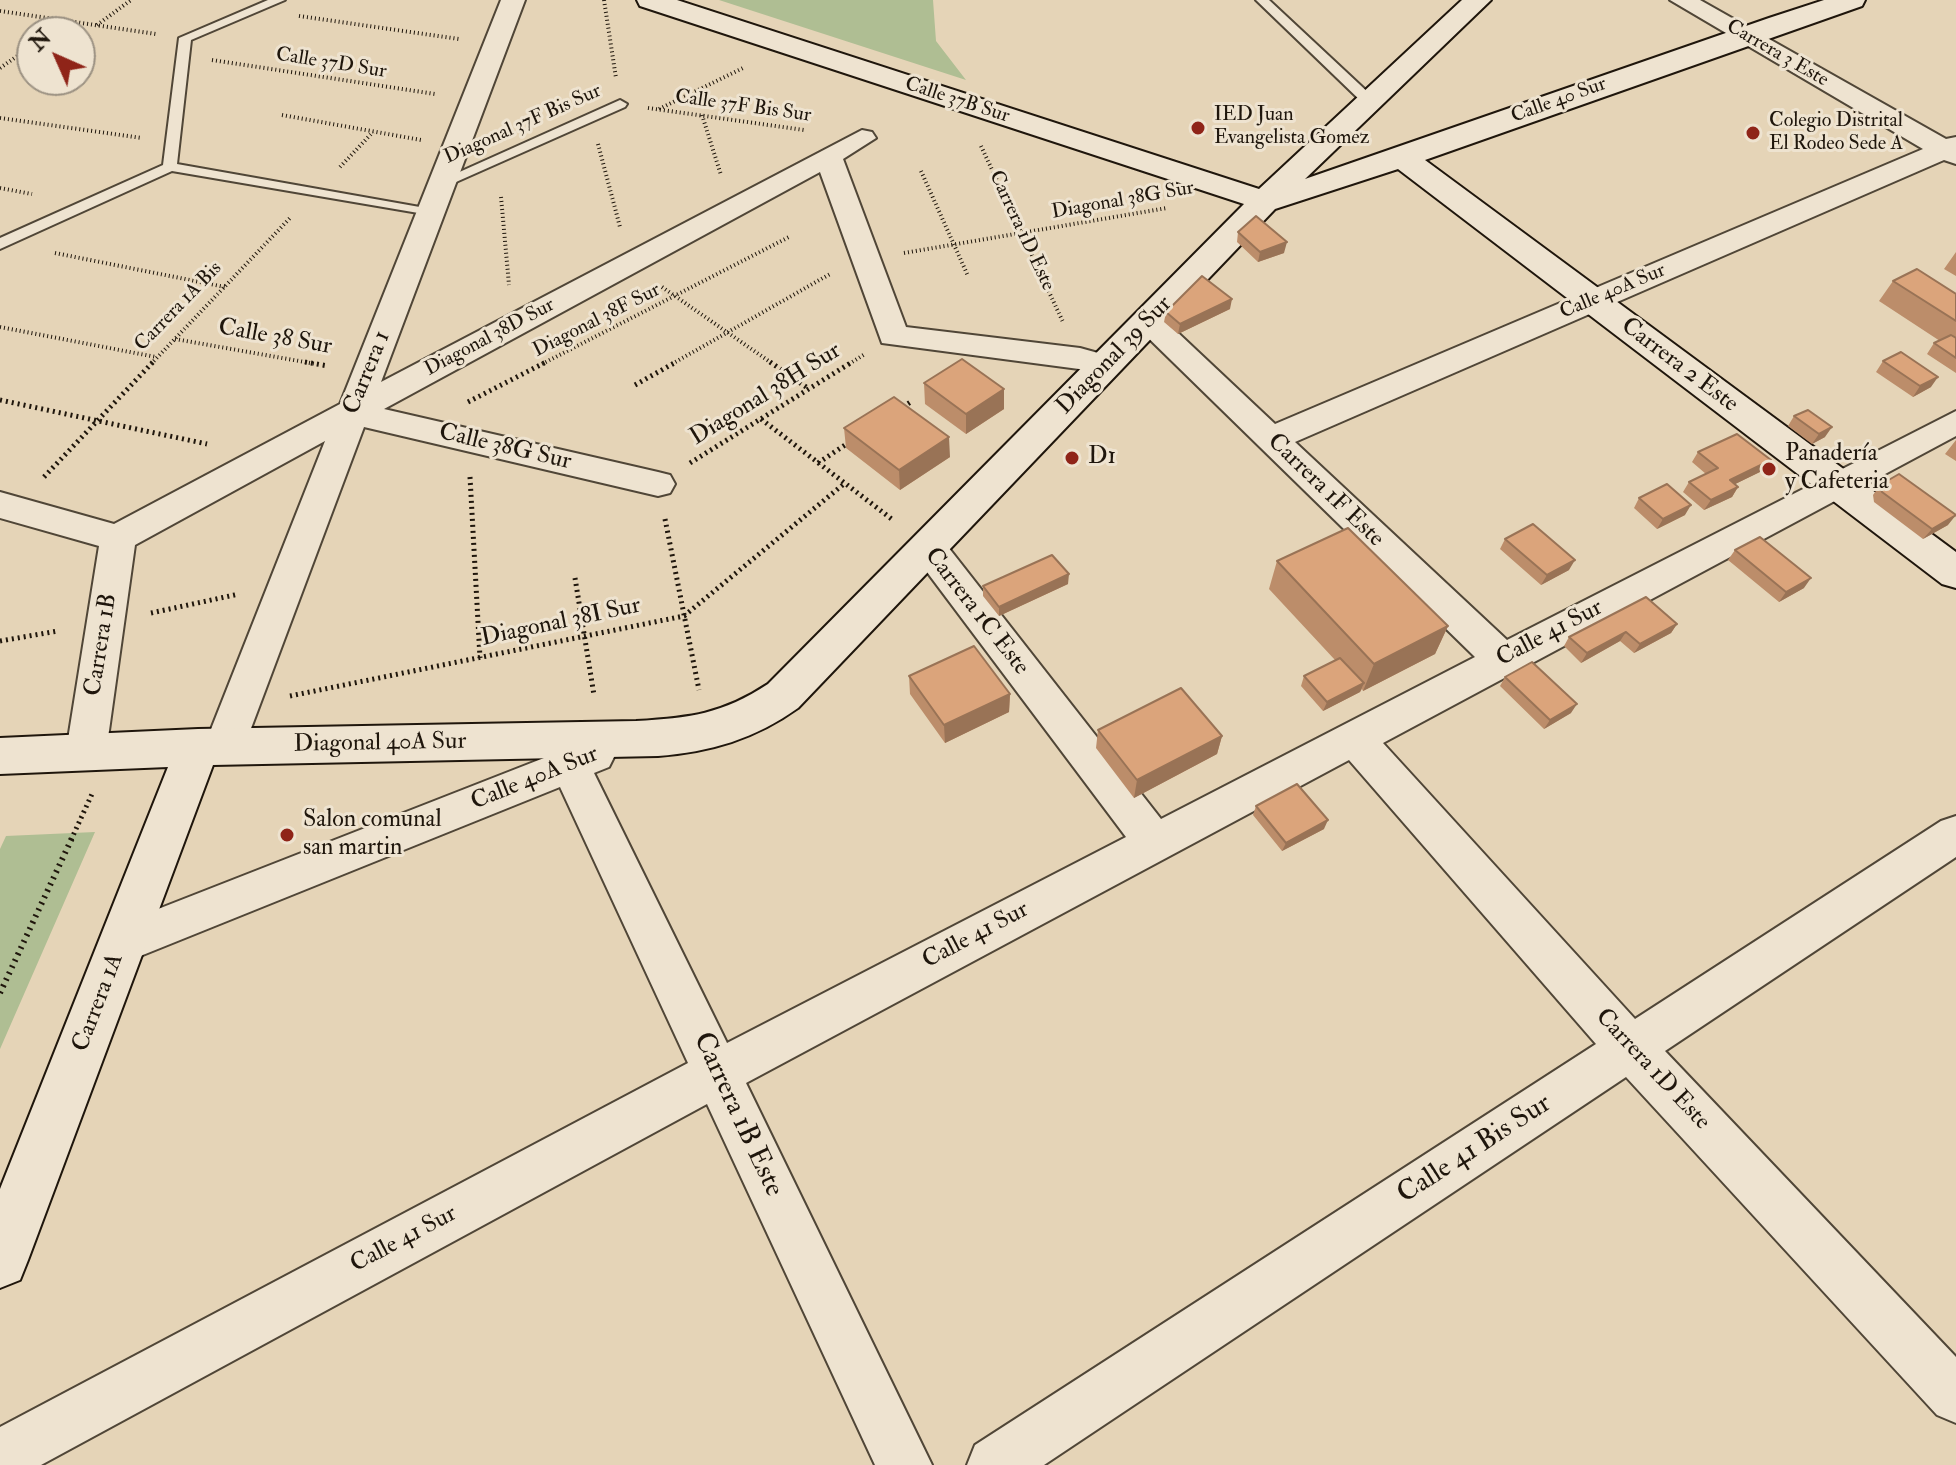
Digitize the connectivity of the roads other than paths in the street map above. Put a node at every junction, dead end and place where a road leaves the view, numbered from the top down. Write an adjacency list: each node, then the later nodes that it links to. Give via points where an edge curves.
1 (279, 0): 15 (lane, via 185,38)
2 (513, 0): 16 (street, Carrera 1)
3 (650, 0): 17 (street, Calle 37B Sur)
4 (1262, 0): 9 (lane)
5 (1478, 0): 9 (street, Diagonal 39 Sur)
6 (1682, 0): 8 (street, Carrera 3 Este)
7 (1852, 0): 8 (street, Calle 40 Sur)
8 (1741, 34): 12 (street, Carrera 3 Este); 14 (street, Calle 40 Sur)
9 (1368, 100): 17 (street, Diagonal 39 Sur)
10 (620, 104): 16 (lane, Diagonal 37F Bis Sur)
11 (862, 138): 13 (street, Diagonal 38D Sur)
12 (1952, 150): 20 (street, Calle 40A Sur)
13 (828, 156): 22 (street, via 893,336); 23 (street, Diagonal 38D Sur)
14 (1403, 158): 17 (street, Calle 40 Sur); 20 (street, Carrera 2 Este)
15 (170, 167): 18 (lane); 19 (lane)
16 (442, 183): 18 (street, Carrera 1)
17 (1265, 201): 21 (street, Diagonal 39 Sur)
18 (431, 213): 23 (street, Carrera 1)
19 (2, 243)
20 (1592, 300): 25 (street, Calle 40A Sur); 26 (street, Carrera 2 Este)
21 (1148, 322): 22 (street, Diagonal 39 Sur); 25 (street, Carrera 1F Este)
22 (1093, 362): 30 (street, Diagonal 39 Sur)
23 (351, 413): 27 (street, Calle 38G Sur); 29 (street, Diagonal 38D Sur); 35 (street, Carrera 1, via 240,706)
24 (1956, 422): 26 (street, Calle 41 Sur)
25 (1271, 439): 32 (street, Carrera 1F Este)
26 (1836, 483): 31 (street, Carrera 2 Este); 32 (street, Calle 41 Sur)
27 (658, 484)
28 (7, 507): 29 (street)
29 (118, 538): 38 (street, Carrera 1B)
30 (928, 547): 33 (street, Diagonal 39 Sur, via 783,696); 40 (street, Carrera 1C Este)
31 (1956, 573)
32 (1502, 659): 34 (street, Calle 41 Sur)
33 (756, 716): 36 (street, Diagonal 40A Sur, via 708,735)
34 (1353, 737): 40 (street, Calle 41 Sur); 42 (street, Carrera 1D Este)
35 (211, 747): 36 (street, Diagonal 40A Sur); 38 (street, Diagonal 40A Sur); 41 (street, Carrera 1A)
36 (602, 748): 41 (street, Calle 40A Sur); 43 (street, Carrera 1B Este)
37 (0, 756): 38 (street, Diagonal 40A Sur)
38 (90, 771)
39 (1956, 834): 42 (street, Calle 41 Bis Sur)
40 (1154, 842): 43 (street, Calle 41 Sur)
41 (123, 943): 44 (street, Carrera 1A)
42 (1630, 1048): 45 (street, Carrera 1D Este); 48 (street, Calle 41 Bis Sur)
43 (717, 1073): 46 (street, Calle 41 Sur); 47 (street, Carrera 1B Este)
44 (0, 1260)
45 (1956, 1396)
46 (0, 1457)
47 (904, 1465)
48 (995, 1465)

